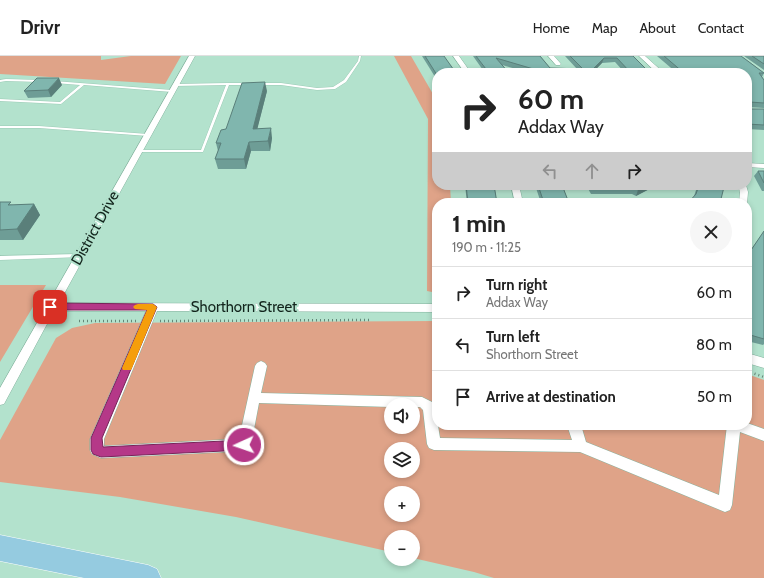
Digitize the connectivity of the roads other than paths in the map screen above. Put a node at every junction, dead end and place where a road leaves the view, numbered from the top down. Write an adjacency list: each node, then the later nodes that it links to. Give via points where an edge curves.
1 (192, 56): 14 (street, District Drive)
2 (360, 56): 13 (lane, via 345,81 334,88)
3 (456, 56): 7 (street)
4 (551, 56): 6 (street)
5 (642, 56): 8 (street)
6 (558, 64)
7 (464, 68)
8 (655, 68)
9 (0, 81): 10 (lane)
10 (83, 84): 14 (lane); 15 (lane, via 61,103)
11 (228, 84): 12 (lane); 14 (lane); 18 (lane, via 202,151)
12 (251, 84)
13 (259, 84)
14 (174, 88): 17 (street, District Drive)
15 (0, 100)
16 (0, 127): 17 (lane, via 39,127)
17 (148, 135): 18 (street, District Drive)
18 (139, 151): 21 (street, District Drive)
19 (752, 165): 20 (street)
20 (764, 166)
21 (79, 256): 22 (lane); 23 (street, District Drive)
22 (0, 258)
23 (50, 307): 24 (street, Shorthorn Street); 30 (street, District Drive)
24 (153, 307): 25 (street, Shorthorn Street); 29 (street, via 97,438 97,450 101,452 244,445)
25 (432, 308)
26 (752, 359): 27 (street)
27 (764, 363)
28 (261, 366): 29 (street)
29 (254, 398): 31 (street, via 422,402 429,407)
30 (0, 400)
31 (432, 429)
32 (432, 430): 37 (street, via 434,444)
33 (575, 430): 37 (street)
34 (734, 430): 37 (street, via 725,505)
35 (750, 430): 36 (street)
36 (764, 435)
37 (580, 446)
38 (0, 548): 39 (main road)
39 (148, 578)

